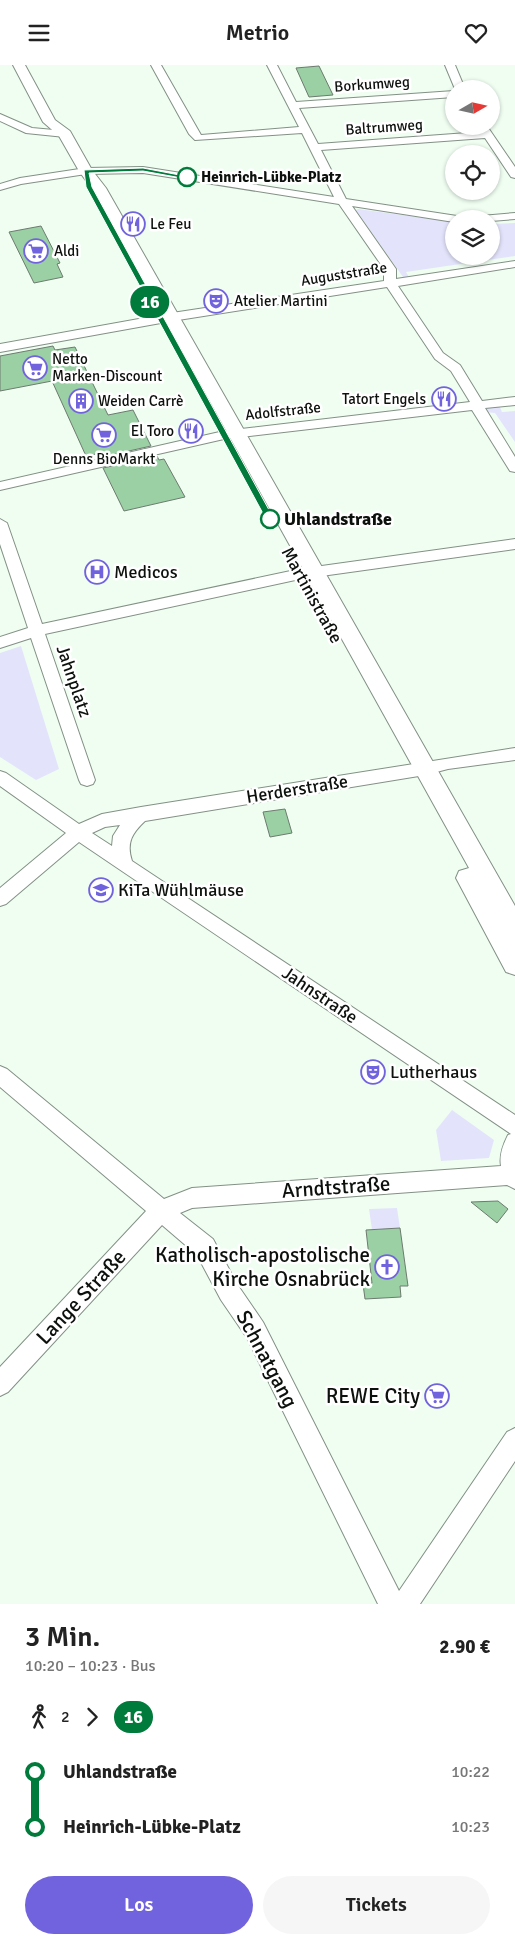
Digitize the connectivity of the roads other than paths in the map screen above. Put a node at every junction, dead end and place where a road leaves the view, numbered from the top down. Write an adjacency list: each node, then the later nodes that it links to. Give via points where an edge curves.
1 (20, 65): 13 (main road, via 50,122)
2 (33, 65): 8 (main road)
3 (156, 65): 12 (street, via 199,138)
4 (272, 65): 9 (street)
5 (450, 65): 6 (street)
6 (456, 80)
7 (445, 95): 9 (street, Borkumweg)
8 (55, 103)
9 (293, 105): 12 (street)
10 (0, 117): 13 (street, via 30,131)
11 (63, 117): 13 (main road, via 68,128)
12 (306, 130): 15 (street)
13 (65, 134): 19 (main road, Martinistraße)
14 (445, 135): 15 (street, Baltrumweg)
15 (314, 147): 22 (street)
16 (513, 149): 17 (street)
17 (500, 150)
18 (500, 153): 20 (street)
19 (86, 171): 21 (street); 22 (street, via 156,171); 28 (main road, Martinistraße, via 89,187)
20 (515, 175)
21 (0, 187)
22 (344, 203): 24 (street); 27 (street, via 390,269)
23 (515, 216): 25 (street)
24 (445, 217)
25 (500, 217)
26 (515, 264): 27 (street, Auguststraße)
27 (390, 283): 28 (street, Auguststraße); 31 (street, via 439,356 456,368)
28 (166, 318): 29 (street, Auguststraße); 32 (main road, Martinistraße)
29 (0, 348)
30 (515, 401): 31 (street, Adolfstraße)
31 (478, 406): 32 (street, Adolfstraße); 33 (street)
32 (230, 434): 34 (street, Adolfstraße); 37 (main road, Martinistraße)
33 (515, 468)
34 (0, 487)
35 (0, 523): 38 (street)
36 (515, 544): 37 (street)
37 (308, 572): 38 (street); 41 (main road, Martinistraße)
38 (35, 631): 39 (street, Jahnplatz); 43 (street, Jahnplatz)
39 (0, 643)
40 (515, 754): 41 (street, Herderstraße)
41 (417, 770): 44 (street, Herderstraße); 48 (main road, Martinistraße); 49 (main road, Martinistraße)
42 (0, 777): 45 (street, Jahnstraße)
43 (87, 780)
44 (141, 814): 45 (street, Herderstraße, via 102,821); 46 (street, via 126,828 120,841)
45 (80, 831): 46 (street, Jahnstraße); 47 (street, Herderstraße)
46 (125, 865): 51 (street, Jahnstraße)
47 (0, 899)
48 (515, 929)
49 (515, 965)
50 (0, 1075): 54 (street, Schnatgang)
51 (515, 1126)
52 (515, 1141): 53 (street, via 510,1159)
53 (514, 1177): 54 (street, Arndtstraße, via 192,1198)
54 (161, 1210): 55 (street, Lange Straße); 57 (street, Schnatgang, via 205,1247 229,1292 255,1330)
55 (0, 1384)
56 (515, 1441): 58 (street)
57 (392, 1604)
58 (405, 1604)

